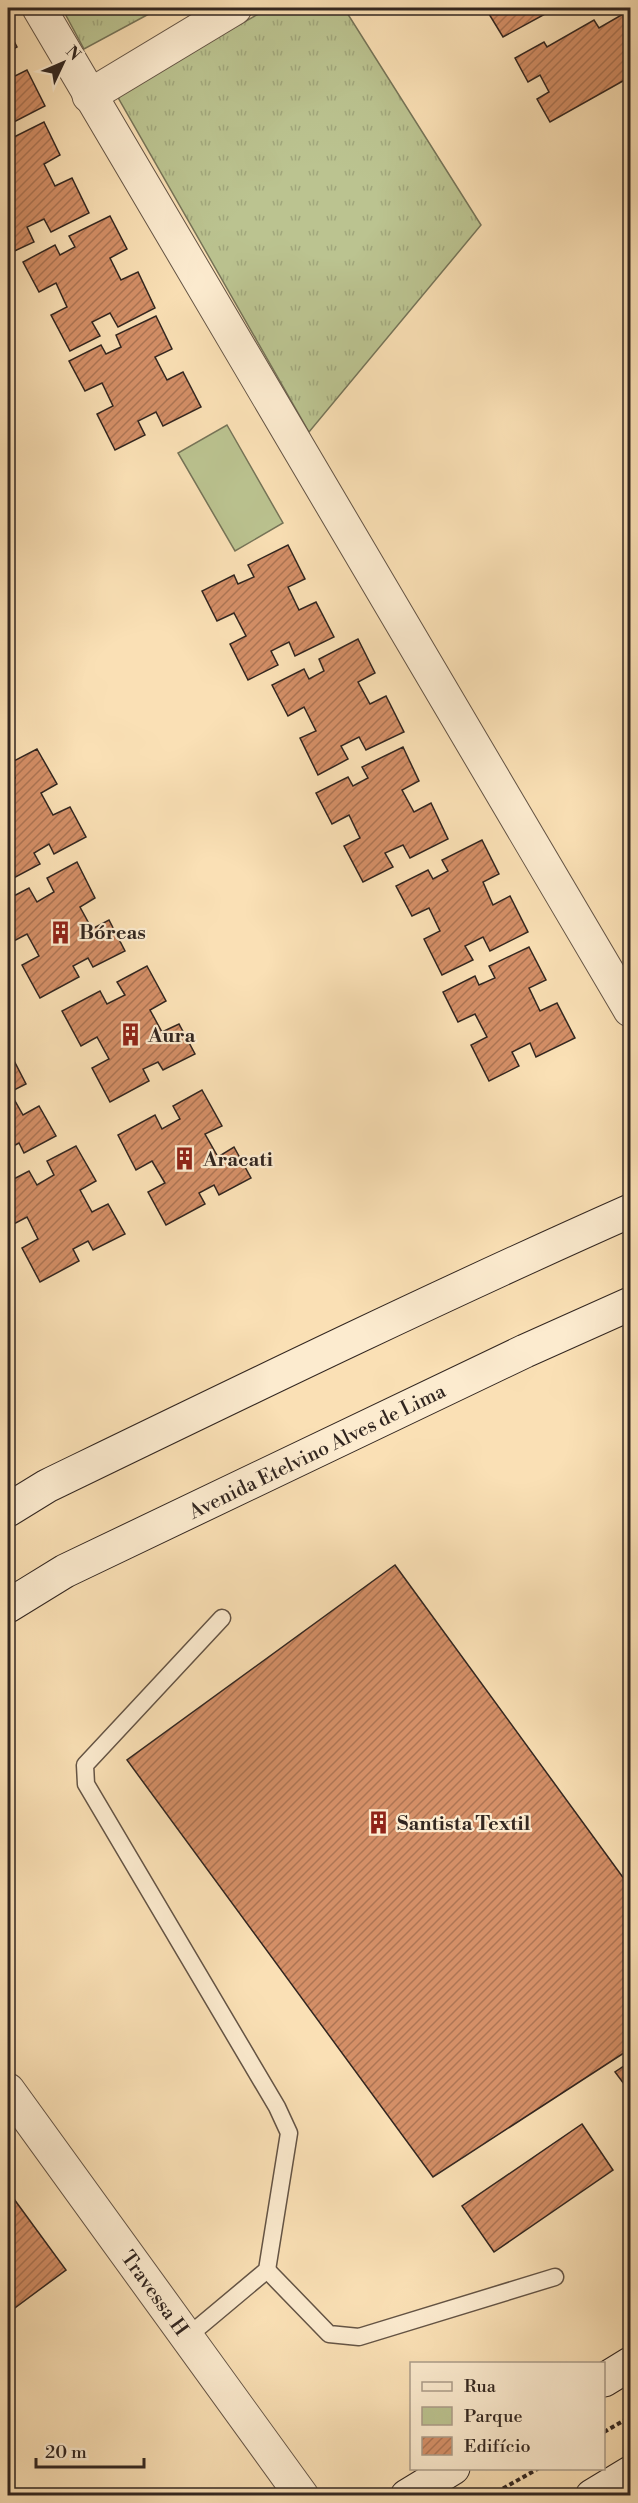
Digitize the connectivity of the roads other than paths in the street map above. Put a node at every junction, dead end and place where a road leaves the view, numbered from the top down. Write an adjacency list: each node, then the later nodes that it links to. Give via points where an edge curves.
1 (39, 8): 3 (street)
2 (235, 8): 3 (street)
3 (90, 96): 4 (street)
4 (630, 1010)
5 (630, 1210): 7 (street, via 356,1336 47,1486)
6 (630, 1304): 8 (street, Avenida Etelvino Alves de Lima, via 65,1571)
7 (8, 1510)
8 (8, 1606)
9 (222, 1618): 11 (lane, via 85,1765 86,1784 289,2133)
10 (8, 2090): 13 (street, Travessa H)
11 (267, 2270): 12 (lane, via 328,2334 359,2337); 13 (lane)
12 (555, 2277)
13 (187, 2337): 18 (street, Travessa H)
14 (630, 2364): 15 (street)
15 (605, 2379)
16 (451, 2470): 19 (street)
17 (630, 2473): 20 (street)
18 (302, 2496)
19 (407, 2496)
20 (592, 2496)

